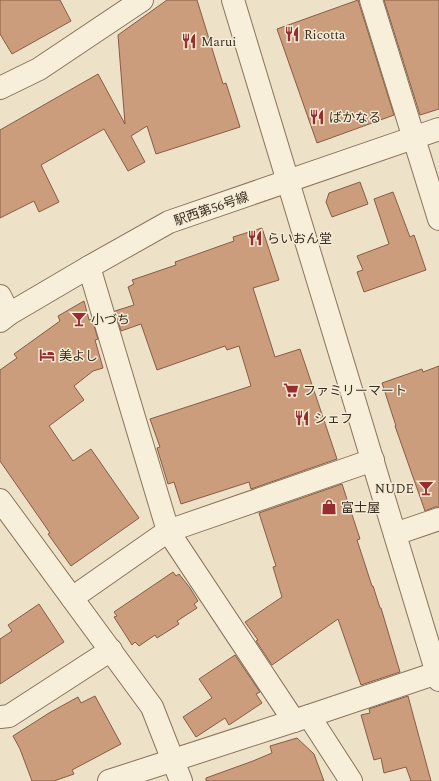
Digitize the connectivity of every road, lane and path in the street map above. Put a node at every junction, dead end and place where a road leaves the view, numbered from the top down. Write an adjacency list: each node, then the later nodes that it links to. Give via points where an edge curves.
1 (142, 0): 4 (street, via 39,69)
2 (233, 0): 7 (street)
3 (372, 0): 6 (street)
4 (0, 88)
5 (439, 129): 6 (street, 駅西第56号線)
6 (414, 138): 7 (street, 駅西第56号線); 8 (street)
7 (288, 181): 9 (street, 駅西第56号線, via 169,222); 11 (street)
8 (439, 219)
9 (89, 267): 10 (street, 駅西第56号線); 14 (street)
10 (3, 310)
11 (372, 460): 14 (street); 15 (street)
12 (0, 500): 16 (street)
13 (439, 518): 15 (street)
14 (168, 531): 16 (street); 20 (street)
15 (395, 534): 18 (street)
16 (72, 598): 17 (street)
17 (111, 650): 19 (street, via 9,716); 21 (street, via 152,707)
18 (438, 676): 20 (street)
19 (0, 717)
20 (302, 718): 21 (street); 24 (street)
21 (173, 760): 22 (street); 23 (street)
22 (108, 781)
23 (180, 781)
24 (351, 781)

